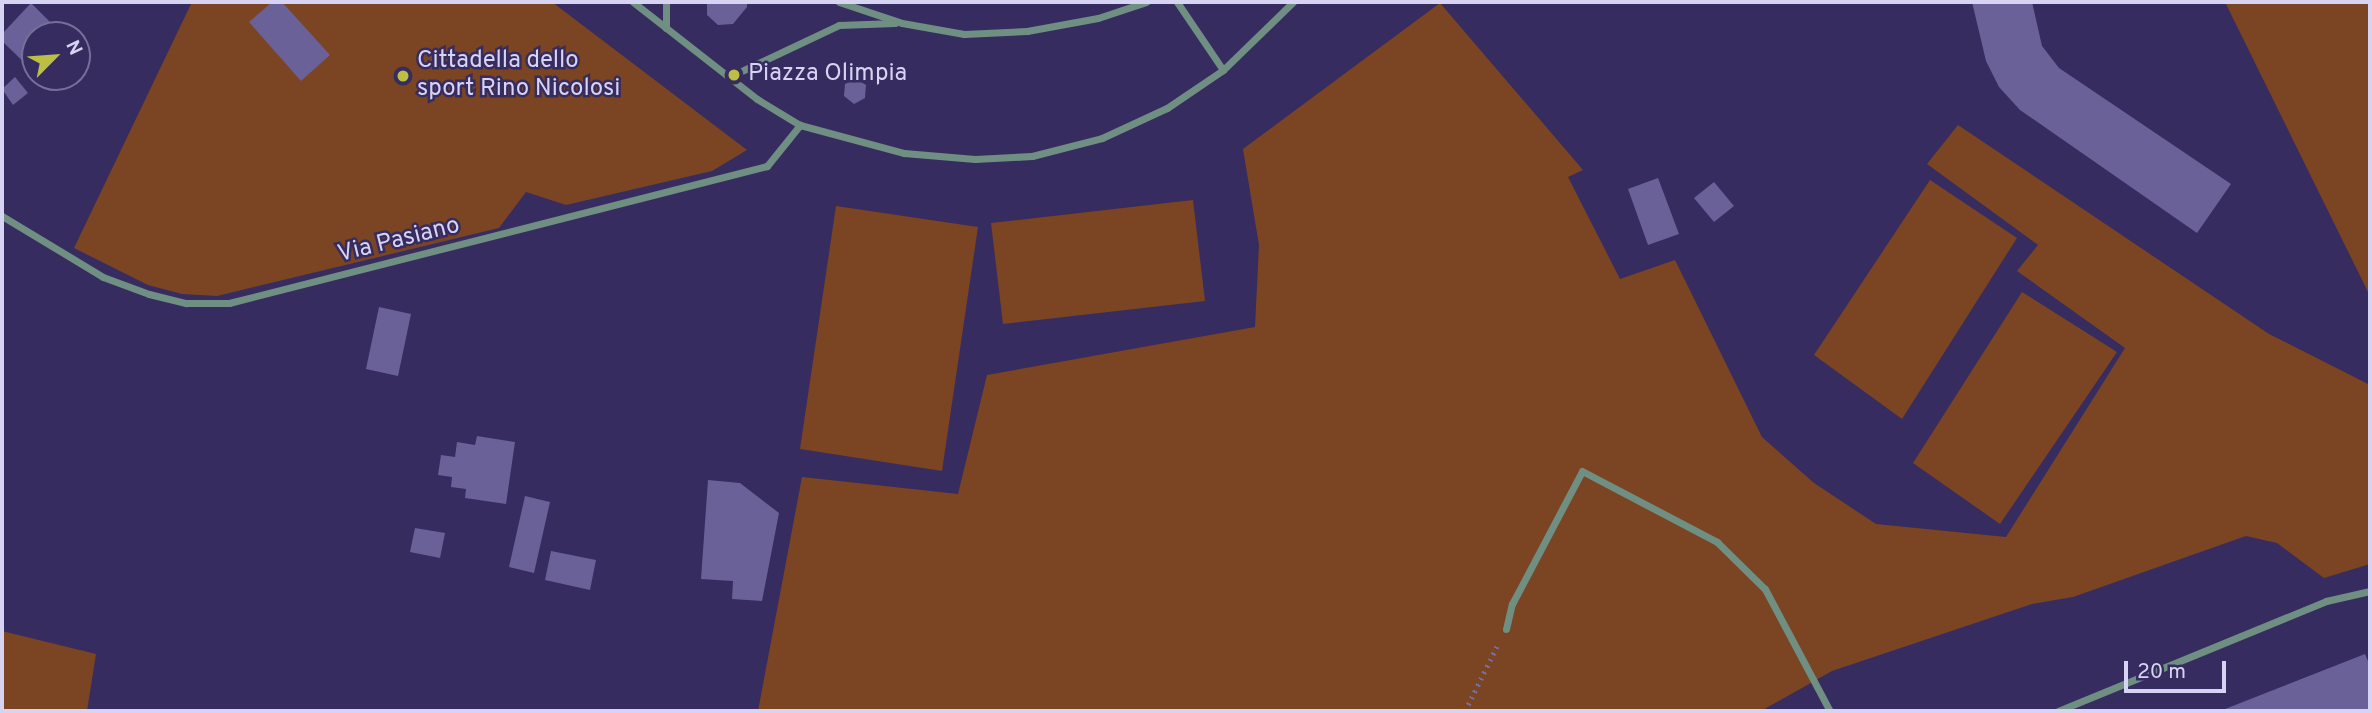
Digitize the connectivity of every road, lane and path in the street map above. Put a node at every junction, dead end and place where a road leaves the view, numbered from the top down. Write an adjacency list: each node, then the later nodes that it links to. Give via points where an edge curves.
1 (633, 2): 8 (street)
2 (666, 2): 8 (street)
3 (839, 2): 7 (street)
4 (1146, 2): 7 (street, via 1098,18 1027,31 964,34)
5 (1177, 2): 9 (street)
6 (1293, 2): 9 (street)
7 (902, 23): 10 (street, via 839,25)
8 (666, 28): 10 (street)
9 (1223, 70): 11 (street, via 1167,108 1102,138 1032,156 975,159 904,153)
10 (729, 77): 11 (street)
11 (800, 125): 12 (street, Via Pasiano, via 767,166 229,303 186,303 149,295 103,276)
12 (2, 216)
13 (2370, 591): 17 (street, via 2326,601)
14 (1506, 629): 15 (path); 16 (street, via 1512,604 1582,471 1717,542 1765,589)
15 (1465, 711)
16 (1830, 711)
17 (2057, 711)

